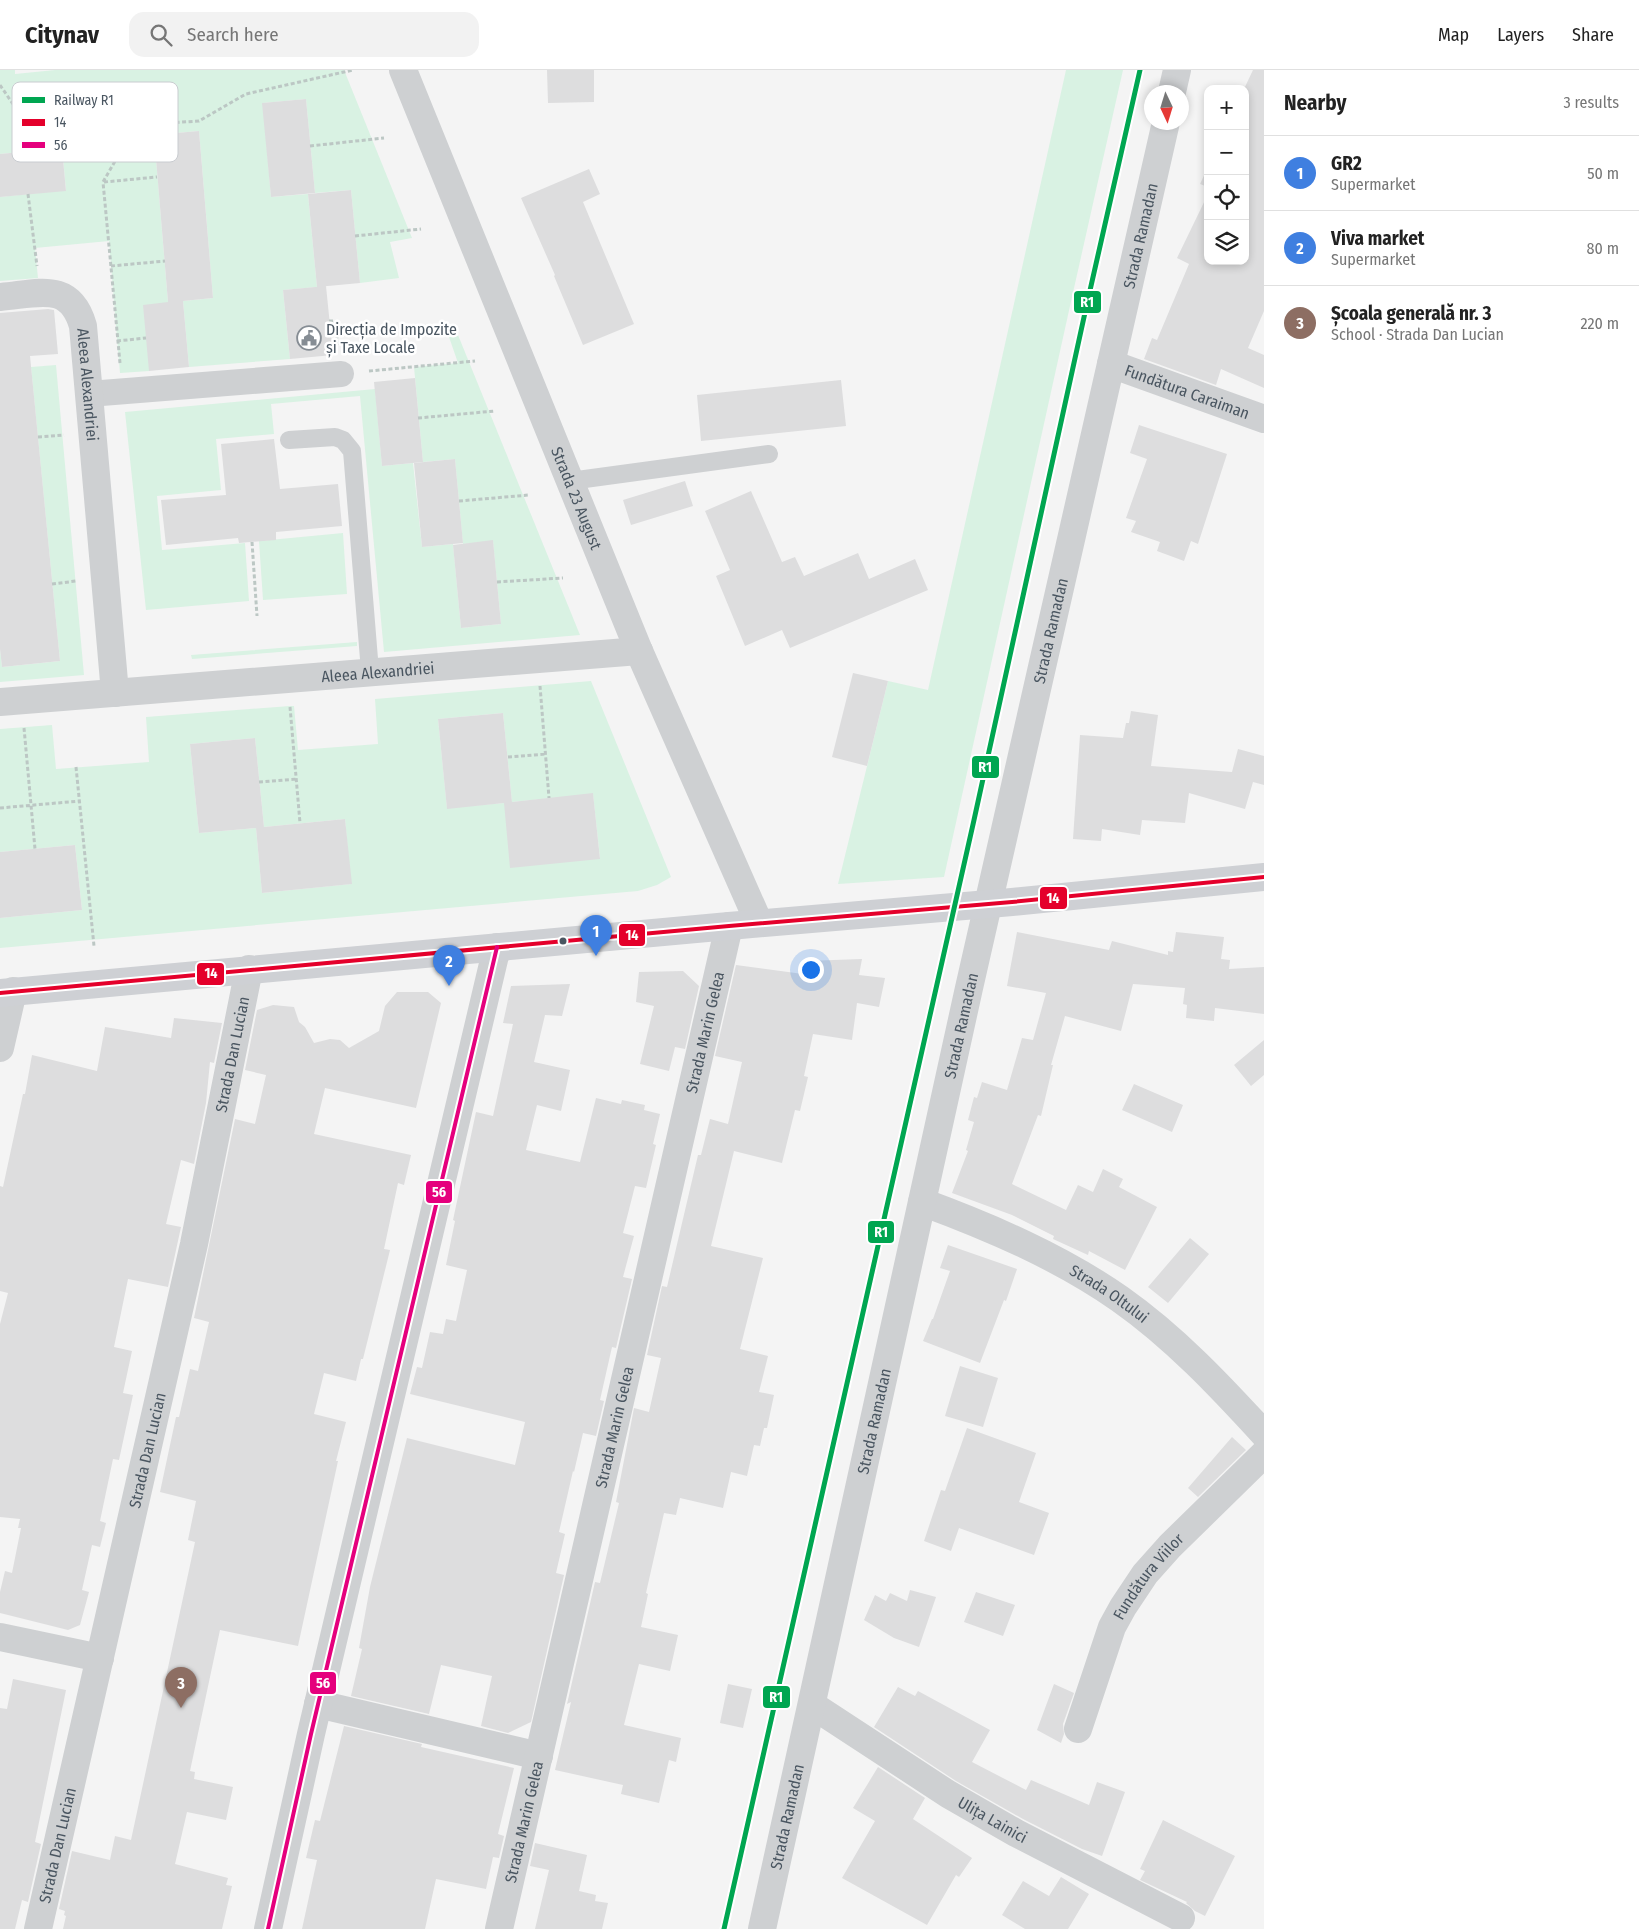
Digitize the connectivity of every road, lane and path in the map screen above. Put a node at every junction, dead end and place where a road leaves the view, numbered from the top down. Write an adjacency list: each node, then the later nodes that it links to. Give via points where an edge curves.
1 (353, 70): 7 (path, via 246,94 199,121)
2 (403, 70): 33 (street, Strada 23 August)
3 (1178, 70): 5 (street)
4 (0, 85): 6 (path)
5 (1174, 85)
6 (12, 103)
7 (178, 122)
8 (1164, 130): 24 (street, Strada Ramadan)
9 (384, 138): 10 (path)
10 (310, 146)
11 (114, 162): 13 (path)
12 (157, 178): 13 (path)
13 (103, 182): 18 (path)
14 (28, 194): 19 (path)
15 (421, 229): 16 (path)
16 (356, 236)
17 (165, 261): 18 (path)
18 (111, 266): 22 (path)
19 (40, 294): 20 (street, Aleea Alexandriei); 27 (street, Aleea Alexandriei, via 63,295 76,306 83,326)
20 (0, 297)
21 (146, 338): 22 (path)
22 (117, 341): 26 (path)
23 (475, 361): 25 (path)
24 (1111, 364): 30 (street, Fundătura Caraiman); 58 (street, Strada Ramadan)
25 (340, 374): 26 (street)
26 (122, 391): 27 (street)
27 (89, 394): 44 (street, Aleea Alexandriei)
28 (495, 411): 29 (path)
29 (418, 418)
30 (1264, 419)
31 (289, 440): 42 (lane, via 335,437 343,440 352,451)
32 (768, 454): 33 (lane)
33 (570, 480): 40 (street, Strada 23 August)
34 (529, 495): 35 (path)
35 (459, 502)
36 (252, 542): 39 (path)
37 (563, 578): 38 (path)
38 (497, 582)
39 (257, 616)
40 (639, 651): 41 (street, Aleea Alexandriei); 59 (street, Strada 23 August)
41 (538, 659): 42 (street, Aleea Alexandriei); 46 (path)
42 (370, 672): 43 (street, Aleea Alexandriei)
43 (288, 678): 44 (street, Aleea Alexandriei); 49 (path)
44 (115, 693): 45 (street, Aleea Alexandriei)
45 (11, 701): 53 (path)
46 (546, 754): 47 (path); 51 (path)
47 (508, 757)
48 (76, 767): 52 (path)
49 (297, 779): 50 (path); 55 (path)
50 (259, 782)
51 (549, 798)
52 (80, 801): 53 (path); 61 (path)
53 (31, 806): 54 (path); 56 (path)
54 (0, 808)
55 (300, 823)
56 (35, 849)
57 (1264, 877): 58 (main road)
58 (989, 904): 59 (main road); 66 (street, Strada Ramadan)
59 (758, 923): 60 (main road)
60 (729, 926): 62 (main road); 74 (street, Strada Marin Gelea)
61 (94, 946)
62 (496, 947): 63 (main road); 71 (street)
63 (249, 969): 64 (main road); 70 (street, Strada Dan Lucian, via 194,1244)
64 (6, 992): 65 (street)
65 (0, 1048)
66 (922, 1202): 67 (street, Strada Oltului, via 1048,1256 1120,1299 1215,1381); 72 (street, Strada Ramadan)
67 (1264, 1434)
68 (1264, 1454): 73 (street, Fundătura Viilor, via 1170,1546 1139,1582 1112,1627)
69 (0, 1637): 70 (street)
70 (100, 1658): 76 (street, Strada Dan Lucian)
71 (318, 1704): 74 (street); 77 (street)
72 (812, 1705): 75 (street, Ulița Lainici, via 948,1794); 79 (street, Strada Ramadan)
73 (1078, 1729)
74 (539, 1756): 78 (street, Strada Marin Gelea)
75 (1181, 1918)
76 (38, 1929)
77 (268, 1929)
78 (499, 1929)
79 (762, 1929)

